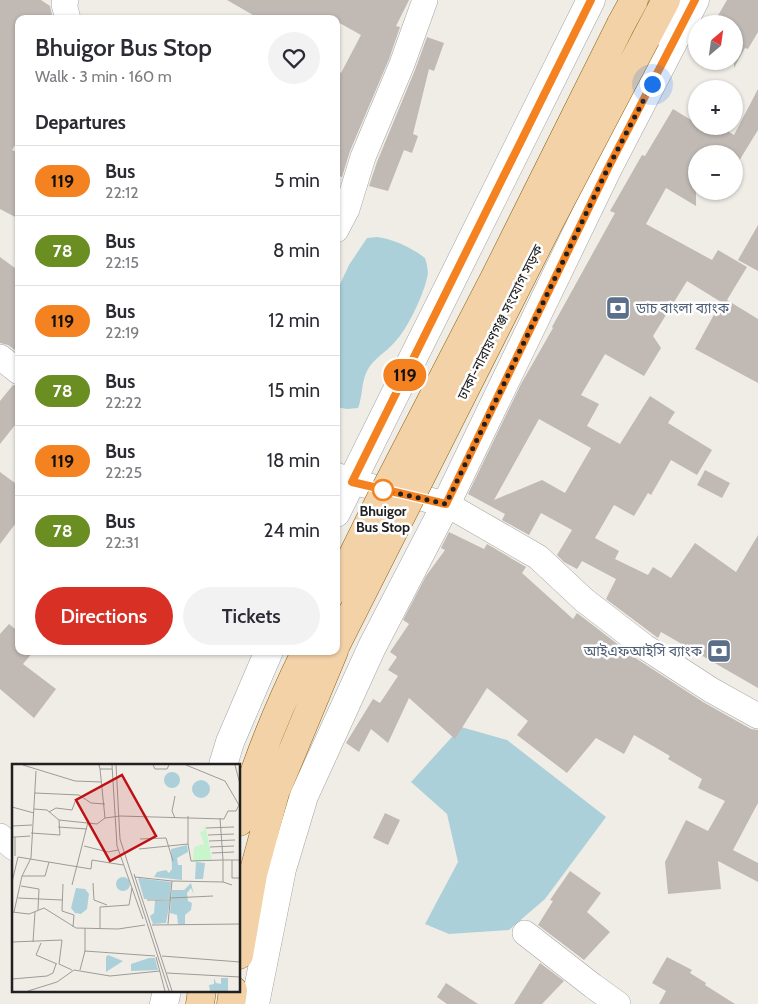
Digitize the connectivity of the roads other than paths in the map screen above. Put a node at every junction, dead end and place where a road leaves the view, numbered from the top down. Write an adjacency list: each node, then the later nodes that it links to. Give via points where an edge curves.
1 (425, 0): 6 (street)
2 (591, 0): 9 (street)
3 (634, 0): 12 (main road, ঢাকা-নারায়ণগঞ্জ সংযোগ সড়ক, bridge)
4 (666, 0): 13 (main road, ঢাকা-নারায়ণগঞ্জ সংযোগ সড়ক, bridge, via 549,223)
5 (695, 0): 11 (street, via 608,168)
6 (340, 222)
7 (0, 357): 8 (street)
8 (15, 369)
9 (344, 479): 10 (street); 11 (street)
10 (340, 496)
11 (446, 504): 17 (street, via 538,557 584,600 645,647); 24 (street, via 372,648 304,796 282,869)
12 (340, 581)
13 (340, 637)
14 (267, 655): 18 (street)
15 (304, 655): 19 (main road, via 249,786)
16 (332, 655): 23 (main road, via 275,793 253,874)
17 (758, 716)
18 (223, 764)
19 (240, 818)
20 (0, 836): 21 (street)
21 (12, 846)
22 (525, 933): 25 (street)
23 (240, 949)
24 (255, 1004)
25 (618, 1004)

